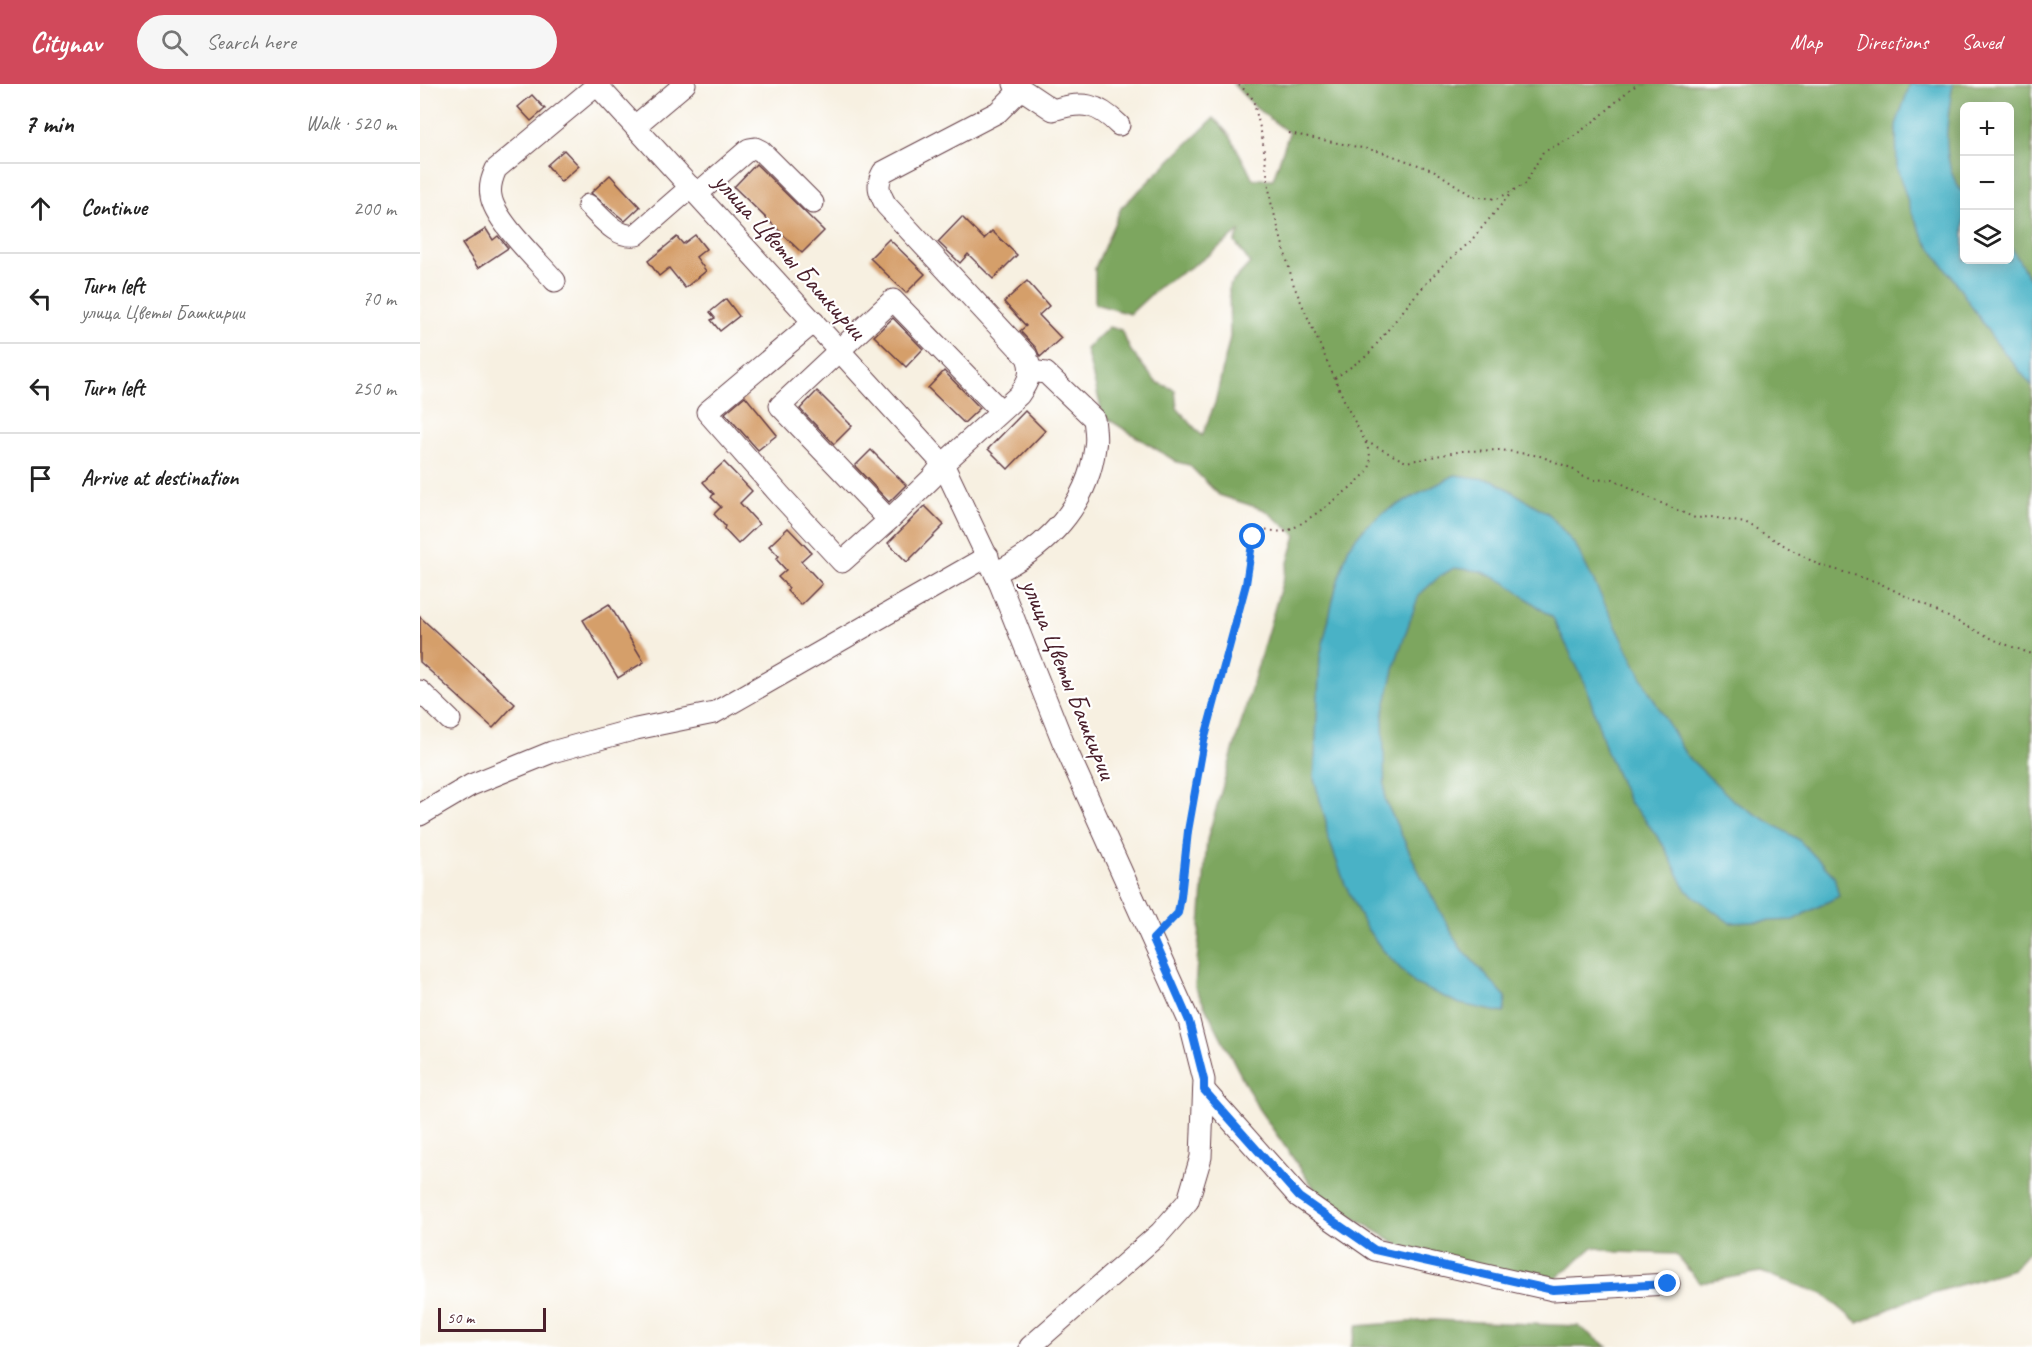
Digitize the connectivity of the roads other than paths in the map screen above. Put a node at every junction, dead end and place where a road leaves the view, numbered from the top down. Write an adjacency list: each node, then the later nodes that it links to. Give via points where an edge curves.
1 (596, 84): 5 (street, улица Цветы Башкирии); 9 (street, via 496,169 491,181 491,198 502,220)
2 (685, 84): 5 (street)
3 (1018, 86): 4 (street, via 1053,110 1092,105); 12 (street, via 998,112 883,172 878,187 886,205 1027,357)
4 (1119, 125)
5 (635, 126): 6 (street, улица Цветы Башкирии)
6 (694, 191): 7 (street, via 755,148); 8 (street, via 636,235 629,236 615,231); 10 (street, улица Цветы Башкирии)
7 (813, 203)
8 (588, 206)
9 (555, 281)
10 (814, 322): 11 (street, улица Цветы Башкирии); 15 (street, via 707,412 842,562)
11 (839, 350): 13 (street, via 893,300); 14 (street, улица Цветы Башкирии); 15 (street, via 780,406)
12 (1030, 371): 13 (street, via 1023,390); 16 (street, via 1046,373 1094,419 1096,445 1077,504 1068,517 1012,565)
13 (1001, 411): 14 (street)
14 (943, 464): 15 (street); 16 (street, улица Цветы Башкирии)
15 (889, 520)
16 (992, 564): 19 (street, via 714,713 552,752 471,785); 20 (street, улица Цветы Башкирии, via 1063,742 1189,1021)
17 (420, 691): 18 (street)
18 (450, 720)
19 (420, 815)
20 (1204, 1090): 21 (street, via 1299,1197 1375,1250 1553,1290); 22 (street, улица Цветы Башкирии, via 1201,1157 1188,1201 1160,1233)
21 (1668, 1284)
22 (1030, 1347)

